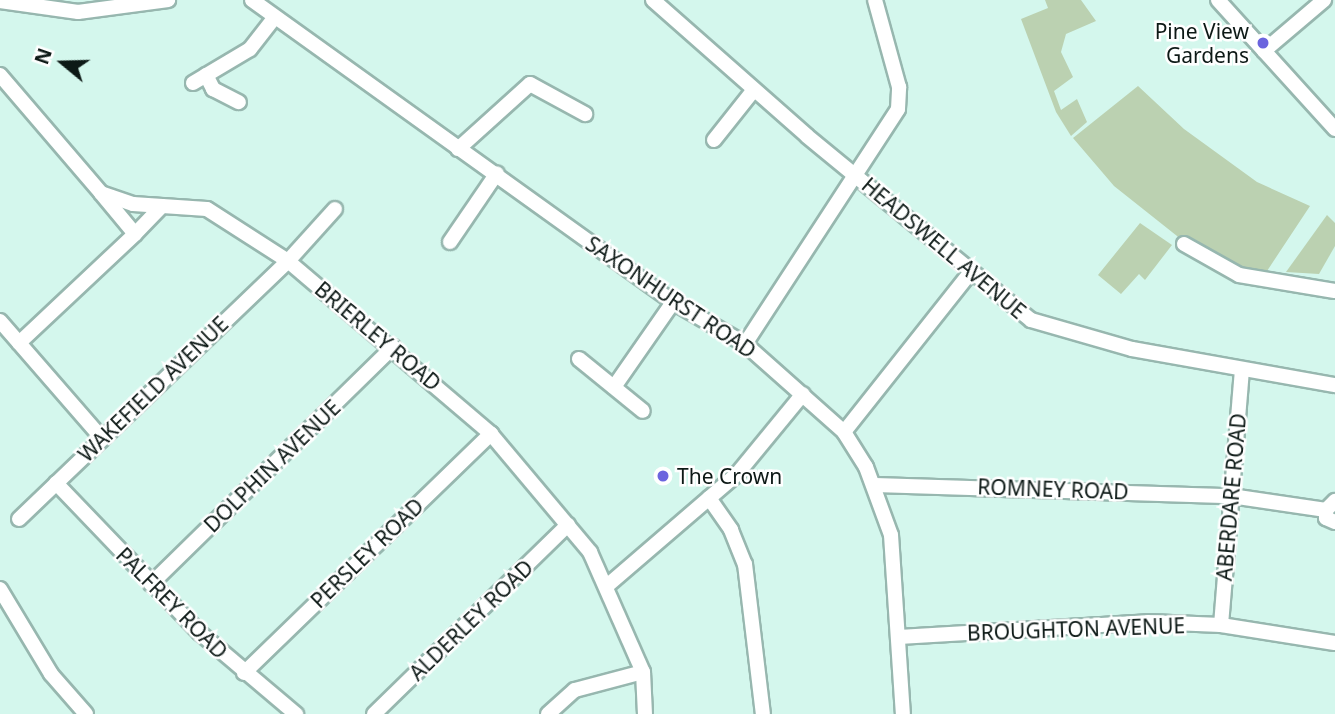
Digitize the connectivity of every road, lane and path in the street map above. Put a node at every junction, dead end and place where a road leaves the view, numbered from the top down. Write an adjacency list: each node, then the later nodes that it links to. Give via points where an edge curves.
1 (168, 0): 6 (street, via 78,12)
2 (252, 0): 8 (street, SAXONHURST ROAD)
3 (653, 0): 13 (street, HEADSWELL AVENUE)
4 (875, 0): 20 (street, via 901,95)
5 (1324, 0): 9 (street)
6 (0, 1)
7 (1223, 2): 9 (street)
8 (274, 18): 10 (street, via 250,50); 18 (street, SAXONHURST ROAD)
9 (1264, 51): 16 (street)
10 (206, 75): 12 (street); 14 (street, via 213,89)
11 (2, 83): 21 (street)
12 (193, 83)
13 (754, 91): 17 (street); 20 (street, HEADSWELL AVENUE)
14 (239, 102)
15 (584, 114): 18 (street, via 530,84)
16 (1335, 129)
17 (715, 140)
18 (458, 149): 19 (street, SAXONHURST ROAD)
19 (496, 173): 25 (street); 30 (street, SAXONHURST ROAD)
20 (855, 174): 28 (street, HEADSWELL AVENUE); 33 (street)
21 (101, 193): 22 (street, BRIERLEY ROAD); 24 (street)
22 (162, 206): 24 (street); 27 (street, BRIERLEY ROAD, via 207,209)
23 (335, 209): 27 (street, WAKEFIELD AVENUE)
24 (135, 234): 32 (street)
25 (450, 242)
26 (1184, 244): 29 (street, via 1239,275)
27 (288, 261): 34 (street, BRIERLEY ROAD); 43 (street, WAKEFIELD AVENUE)
28 (970, 273): 36 (street, HEADSWELL AVENUE, via 1043,325); 41 (street)
29 (1335, 291)
30 (673, 302): 33 (street, SAXONHURST ROAD); 38 (street)
31 (0, 321): 32 (street)
32 (19, 343): 43 (street)
33 (745, 344): 39 (street, SAXONHURST ROAD)
34 (393, 347): 42 (street, BRIERLEY ROAD); 51 (street, DOLPHIN AVENUE)
35 (579, 359): 38 (street)
36 (1242, 369): 37 (street, HEADSWELL AVENUE); 46 (street, ABERDARE ROAD)
37 (1335, 385)
38 (614, 387): 40 (street)
39 (803, 394): 41 (street, SAXONHURST ROAD); 47 (street, via 738,473)
40 (643, 411)
41 (844, 432): 45 (street, SAXONHURST ROAD)
42 (491, 434): 50 (street, BRIERLEY ROAD); 58 (street, PERSLEY ROAD)
43 (101, 437): 44 (street, WAKEFIELD AVENUE)
44 (56, 484): 49 (street, WAKEFIELD AVENUE); 51 (street, PALFREY ROAD)
45 (875, 485): 46 (street, ROMNEY ROAD); 55 (street, SAXONHURST ROAD, via 894,553)
46 (1231, 496): 48 (street, ROMNEY ROAD); 54 (street, ABERDARE ROAD)
47 (709, 498): 52 (street); 64 (street, via 731,530 745,564)
48 (1332, 511)
49 (19, 519)
50 (568, 525): 52 (street, BRIERLEY ROAD); 61 (street, ALDERLEY ROAD)
51 (151, 584): 58 (street, PALFREY ROAD)
52 (608, 585): 57 (street, BRIERLEY ROAD)
53 (0, 589): 59 (street, via 51,674)
54 (1221, 625): 55 (street, BROUGHTON AVENUE, via 1148,622); 56 (street, BROUGHTON AVENUE)
55 (899, 637): 65 (street, SAXONHURST ROAD)
56 (1335, 643)
57 (643, 672): 62 (street, via 575,690); 63 (street, BRIERLEY ROAD)
58 (244, 673): 60 (street, PALFREY ROAD)
59 (86, 714)
60 (296, 714)
61 (374, 714)
62 (548, 714)
63 (645, 714)
64 (763, 714)
65 (903, 714)

